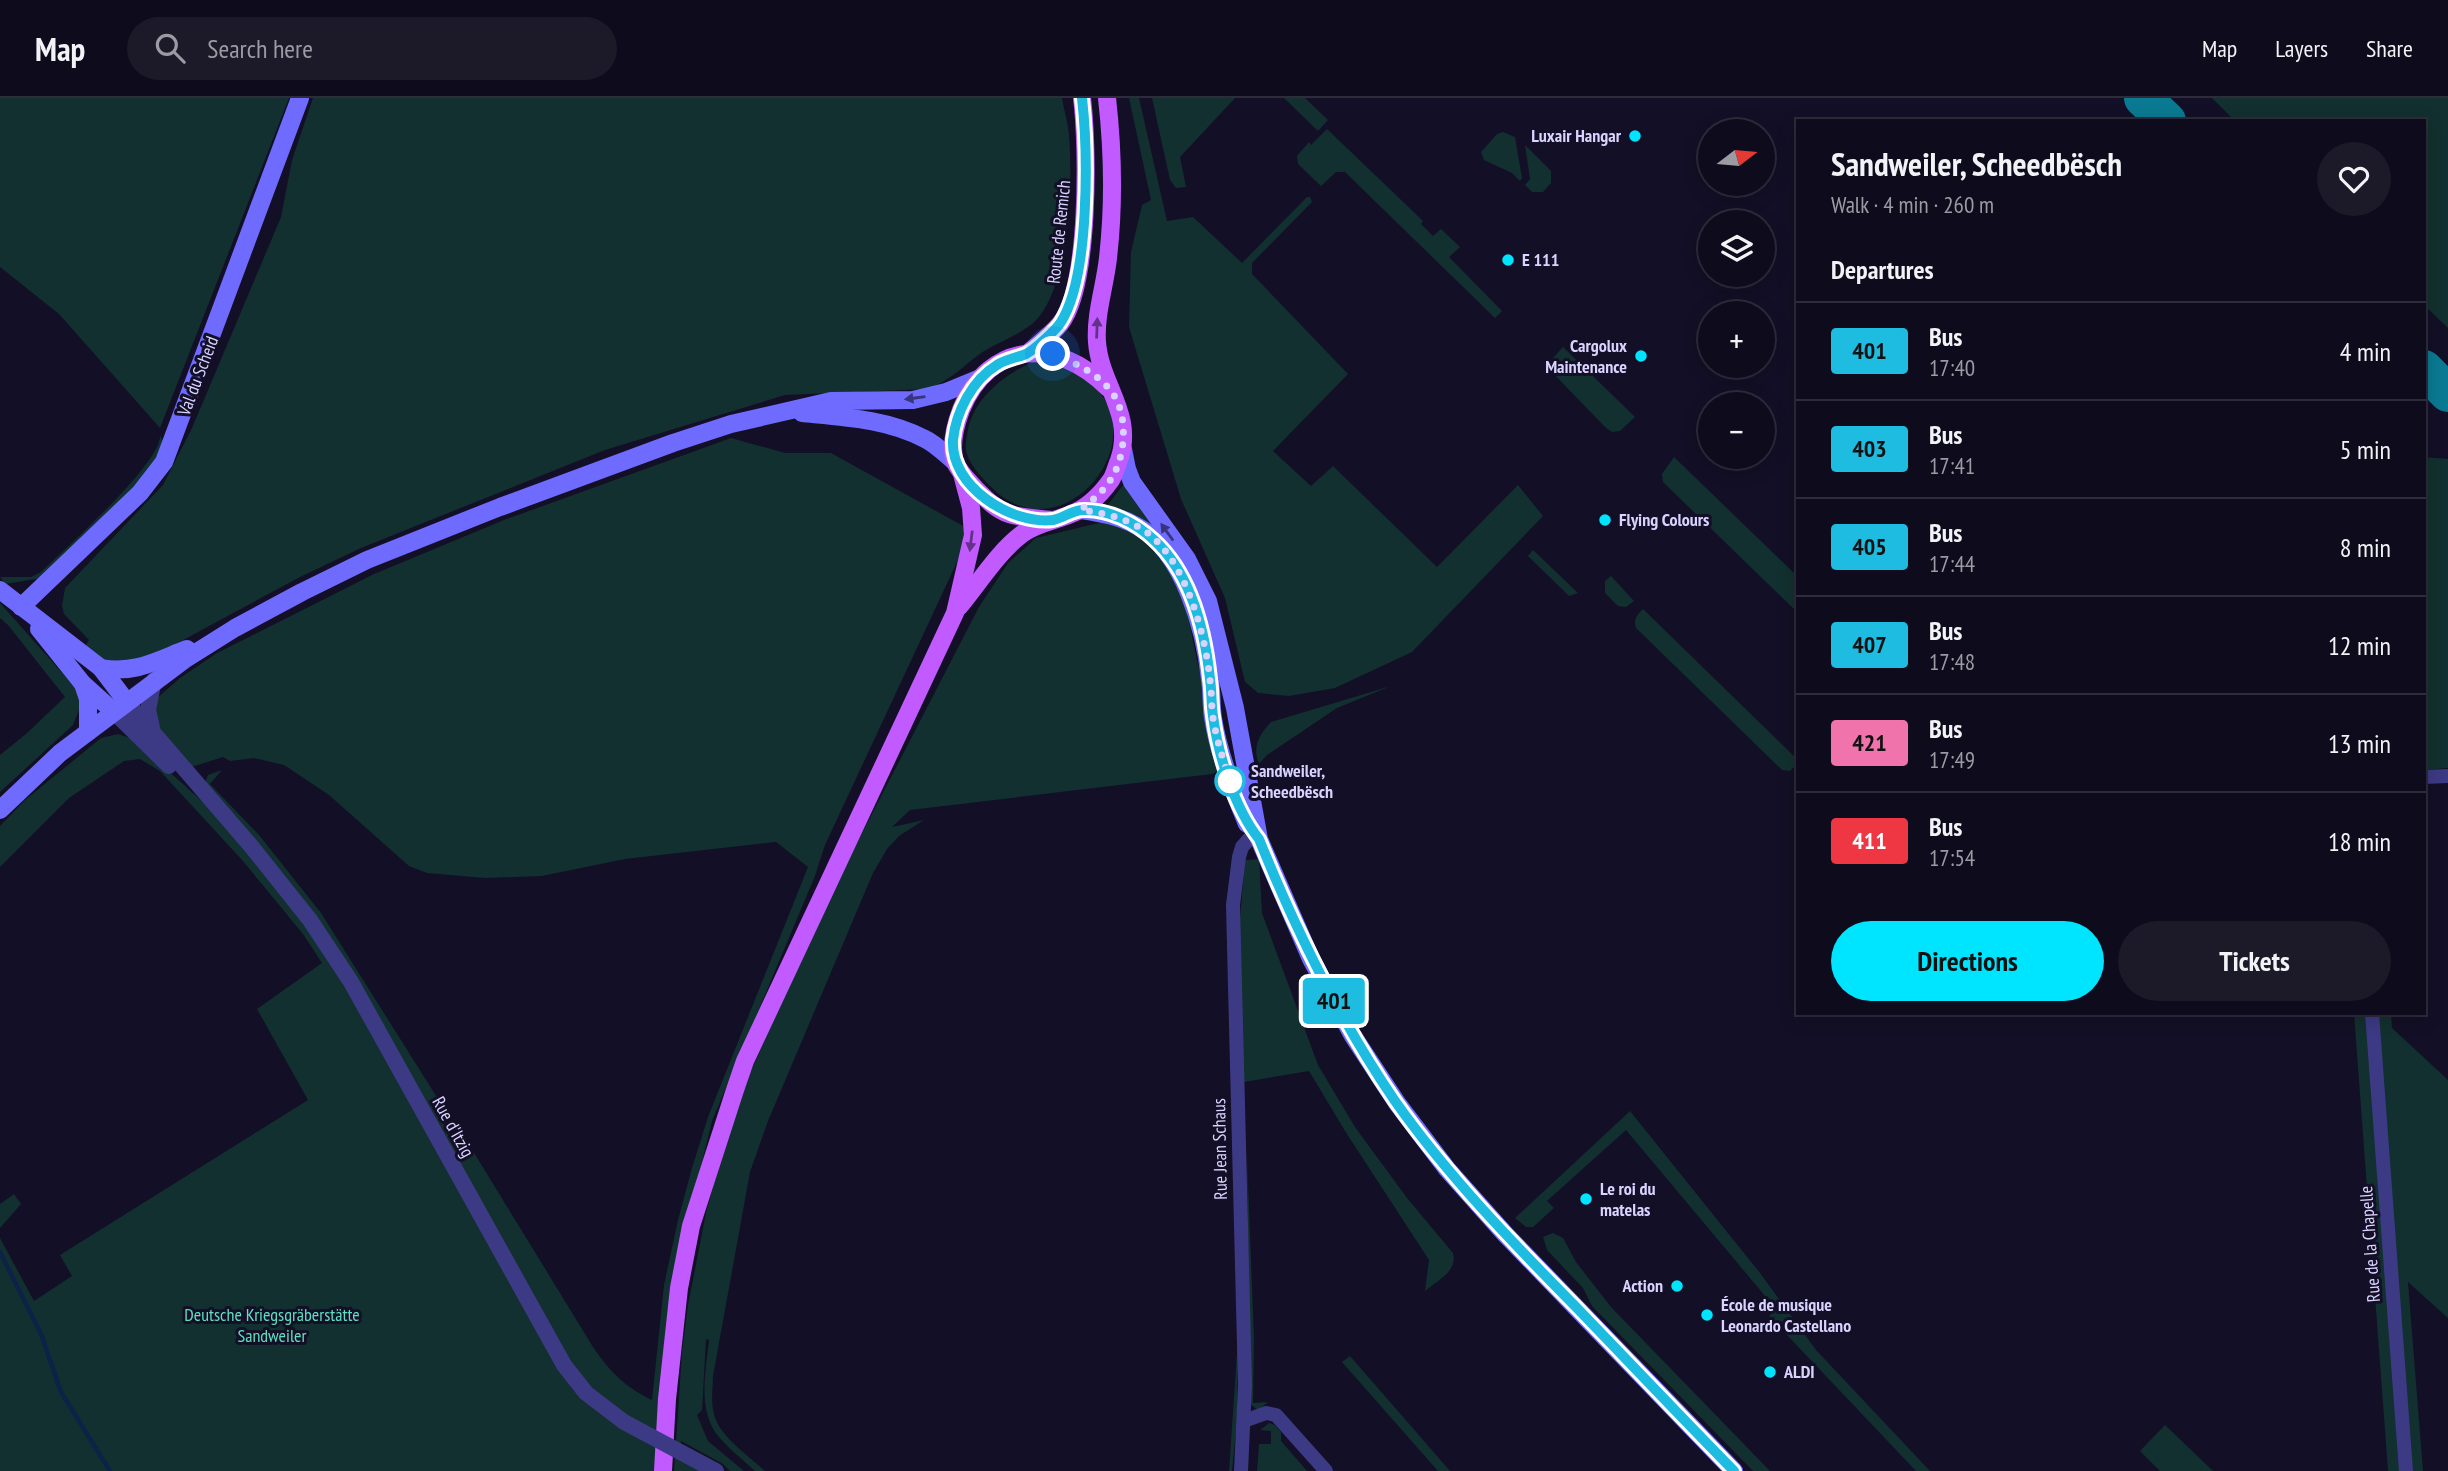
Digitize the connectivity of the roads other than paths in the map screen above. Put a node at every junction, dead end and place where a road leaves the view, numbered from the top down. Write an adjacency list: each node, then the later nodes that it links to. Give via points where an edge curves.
1 (300, 98): 14 (main road, Val du Scheid, via 164,462 140,493)
2 (1082, 98): 4 (main road, Route de Remich, via 1087,190 1073,295 1061,323)
3 (1107, 98): 6 (main road, one-way to 3, via 1097,344 1111,204)
4 (1028, 353): 5 (main road, via 997,364); 6 (main road, via 1053,354 1080,365)
5 (980, 378): 7 (main road, one-way to 7, via 913,400 831,401); 9 (main road, via 956,424 953,442)
6 (1113, 393): 8 (main road, via 1123,421)
7 (788, 412): 9 (main road, via 863,418 894,428 927,439); 16 (main road, via 673,443 500,507 367,560)
8 (1123, 449): 10 (main road, via 1113,478); 21 (main road, one-way to 8, via 1208,601 1187,559 1132,482)
9 (959, 468): 11 (main road, via 990,503 1009,514); 15 (main road, one-way to 15, via 971,508 972,535)
10 (1081, 510): 11 (main road); 12 (main road, via 1112,515 1139,527 1157,543)
11 (1051, 520): 15 (main road, via 1023,533)
12 (1188, 587): 21 (main road, via 1204,616 1220,696); 27 (main road, via 1204,641 1222,758 1247,824)
13 (0, 590): 14 (main road)
14 (21, 607): 17 (main road); 19 (main road)
15 (955, 613): 31 (main road, via 745,1061 731,1101 691,1226 679,1288)
16 (235, 628): 17 (main road, via 140,668); 18 (main road)
17 (101, 668): 20 (main road)
18 (154, 680): 20 (main road); 23 (street, via 148,710)
19 (83, 684): 20 (main road); 22 (main road)
20 (120, 706): 22 (main road); 23 (street, Rue d'Itzig); 28 (street, Rue d'Itzig)
21 (1235, 708): 27 (main road)
22 (88, 732): 26 (main road)
23 (156, 737): 28 (street, Rue d'Itzig)
24 (2448, 776): 25 (street)
25 (2426, 778)
26 (0, 810)
27 (1259, 839): 30 (street, Rue Jean Schaus, via 1250,838 1242,847 1233,905); 35 (main road, via 1311,958 1347,1025 1422,1136 1502,1230)
28 (251, 846): 32 (street, Rue d'Itzig, bridge, via 310,920 351,982 564,1365 586,1393 624,1422)
29 (2372, 1015): 36 (street, Rue de la Chapelle)
30 (1244, 1421): 33 (street, Rue Jean Schaus); 34 (street, via 1266,1413 1276,1415)
31 (663, 1471)
32 (716, 1471)
33 (1241, 1471)
34 (1326, 1471)
35 (1734, 1471)
36 (2406, 1471)

